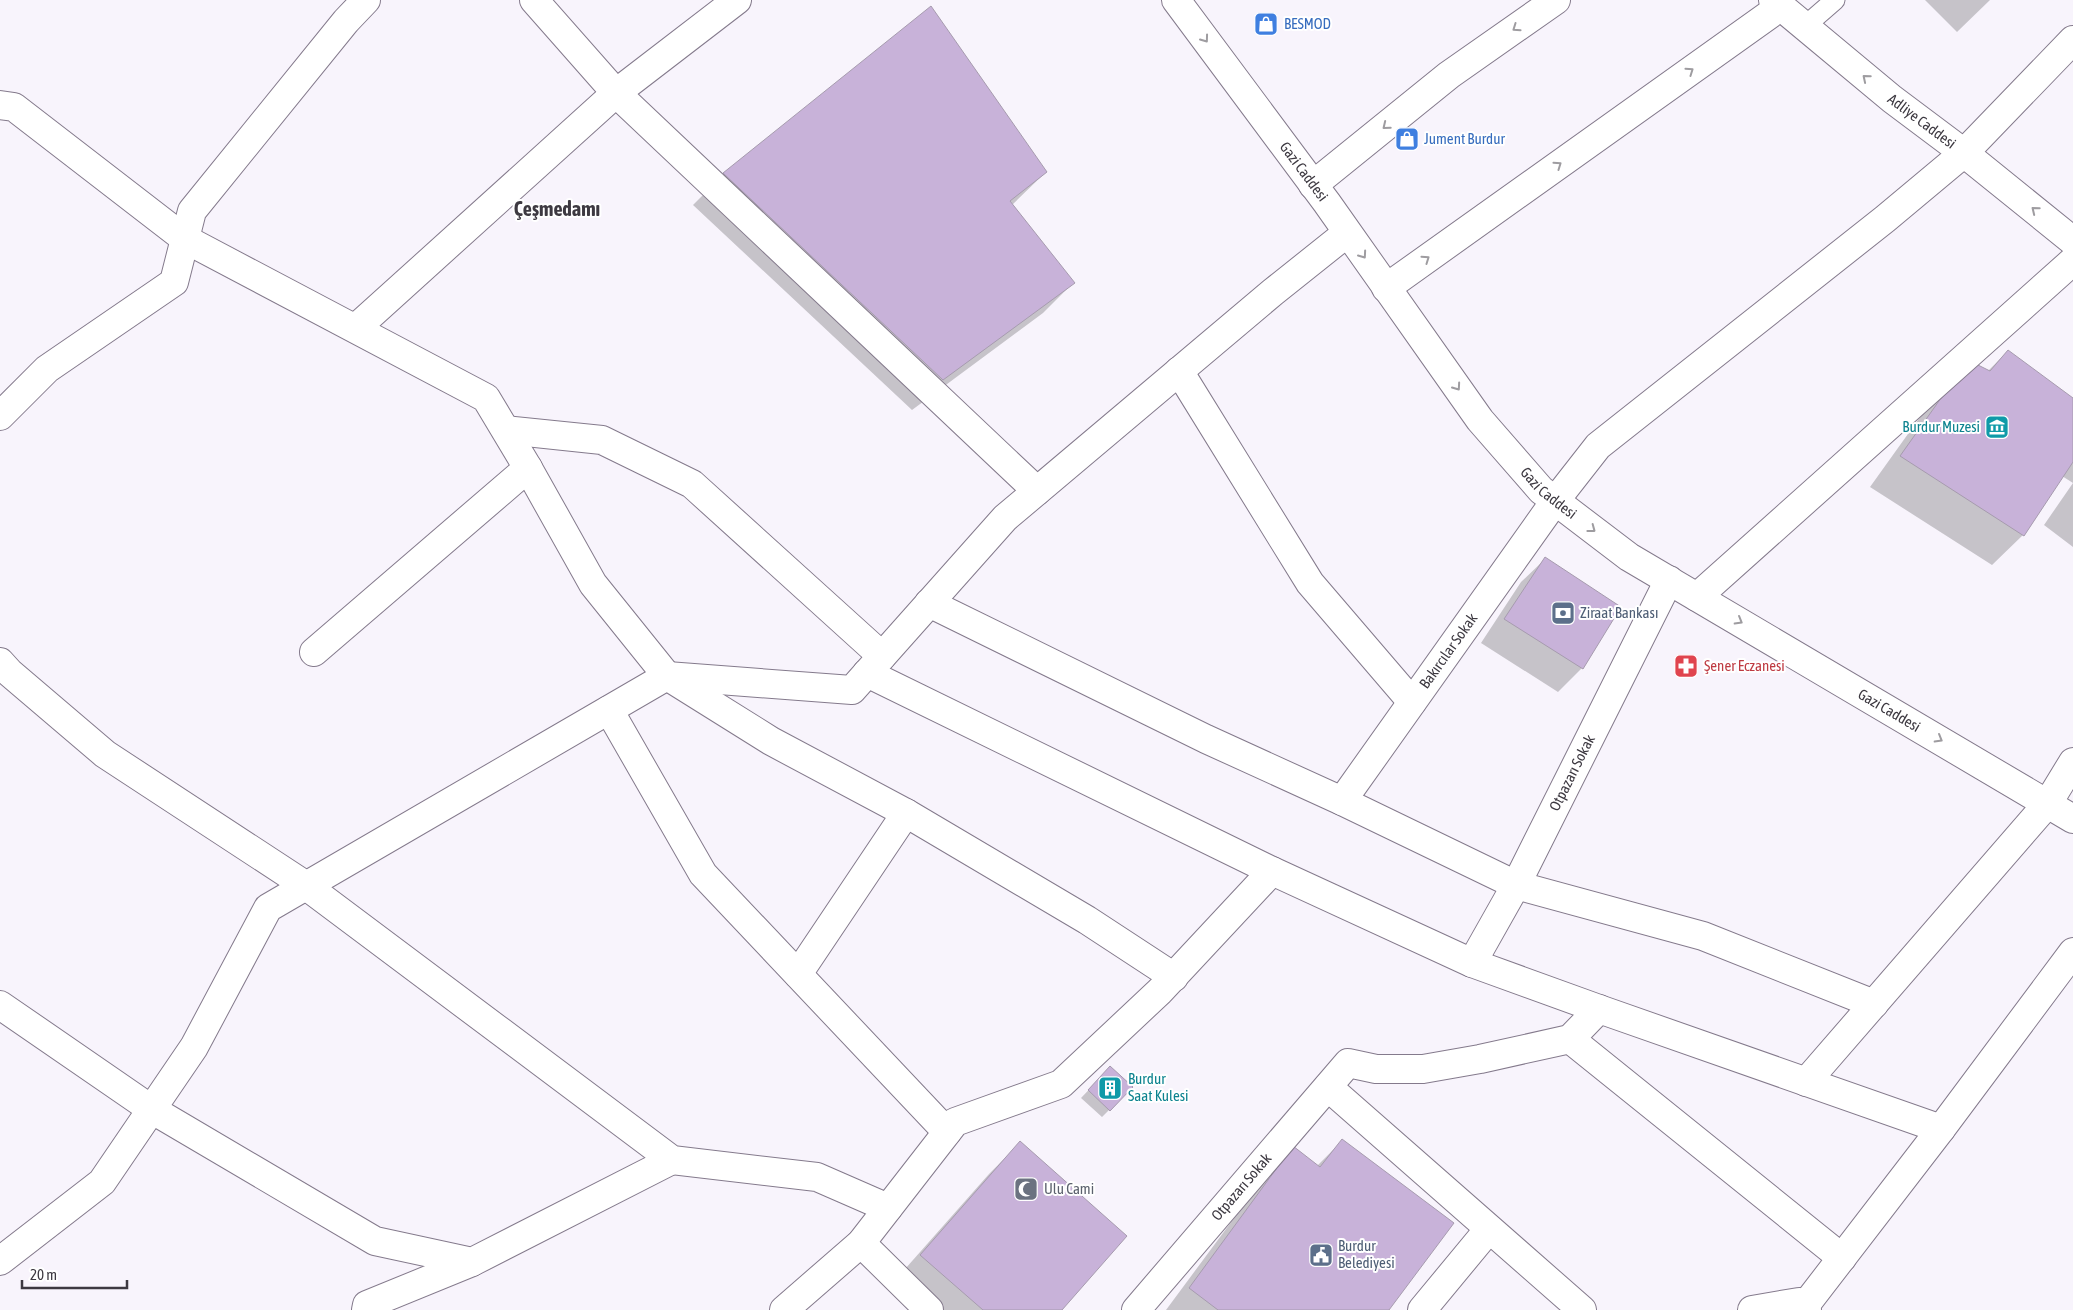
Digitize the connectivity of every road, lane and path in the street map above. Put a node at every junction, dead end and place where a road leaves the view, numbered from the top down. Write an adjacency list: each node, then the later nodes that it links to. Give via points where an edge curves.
1 (366, 0): 15 (street, via 192,211)
2 (534, 0): 10 (street)
3 (737, 0): 10 (street)
4 (1176, 0): 13 (street, Gazi Caddesi, one-way to 13)
5 (1556, 0): 13 (street, one-way to 13, via 1448,75)
6 (1835, 0): 8 (lane)
7 (1777, 3): 8 (street, Adliye Caddesi); 18 (street, one-way to 7)
8 (1804, 26): 12 (street, Adliye Caddesi, one-way to 8)
9 (2073, 40): 12 (street, Bakırcılar Sokak)
10 (616, 93): 19 (street); 24 (street)
11 (0, 105): 15 (street, via 14,107)
12 (1964, 153): 16 (street, Adliye Caddesi, one-way to 12); 25 (street, Bakırcılar Sokak, via 1598,446)
13 (1313, 185): 14 (street, Gazi Caddesi)
14 (1347, 233): 18 (street, Gazi Caddesi, one-way to 18); 20 (street)
15 (185, 239): 19 (street); 21 (street, via 174,282 47,369)
16 (2073, 241)
17 (2073, 261): 27 (street)
18 (1386, 288): 25 (street, Gazi Caddesi, one-way to 25, via 1480,420 1541,490)
19 (356, 328): 22 (street, via 486,398)
20 (1179, 371): 24 (street); 33 (street, via 1310,583)
21 (0, 416)
22 (506, 430): 23 (street); 30 (street, via 602,440 692,484)
23 (528, 468): 29 (street); 32 (street, via 593,584)
24 (1037, 491): 28 (street, via 1005,518)
25 (1555, 501): 26 (street, Gazi Caddesi, one-way to 26, via 1629,557); 33 (street, Bakırcılar Sokak)
26 (1668, 580): 27 (street, Gazi Caddesi); 42 (street, Otpazarı Sokak)
27 (1696, 597): 37 (street, Gazi Caddesi, one-way to 37)
28 (929, 603): 30 (street); 36 (street)
29 (314, 652)
30 (875, 664): 32 (street, via 852,690); 40 (street)
31 (3, 671): 41 (street, via 105,754)
32 (667, 676): 34 (street); 38 (street, via 771,741)
33 (1412, 702): 36 (street, Bakırcılar Sokak)
34 (609, 710): 41 (street); 45 (street, via 702,874)
35 (2073, 762): 37 (street)
36 (1342, 801): 42 (street)
37 (2048, 803): 39 (street, Gazi Caddesi); 47 (street)
38 (906, 813): 45 (street); 46 (street, via 1087,920)
39 (2073, 819)
40 (1272, 871): 44 (street); 46 (street)
41 (305, 885): 53 (street, via 268,908 194,1047); 56 (street)
42 (1516, 885): 44 (street, Otpazarı Sokak); 47 (street, via 1703,936)
43 (2073, 952): 54 (street)
44 (1472, 962): 49 (street)
45 (798, 974): 55 (street)
46 (1174, 976): 55 (street, via 1061,1084 955,1122)
47 (1874, 1004): 51 (street)
48 (0, 1005): 53 (street)
49 (1599, 1010): 50 (street); 51 (street)
50 (1570, 1039): 52 (street, Otpazarı Sokak, via 1422,1069 1376,1069 1348,1063); 60 (street)
51 (1806, 1082): 54 (street)
52 (1328, 1087): 58 (street); 67 (street, Otpazarı Sokak)
53 (151, 1109): 61 (street, via 102,1182); 62 (street, via 375,1241)
54 (1941, 1128): 60 (street)
55 (947, 1132): 57 (street)
56 (672, 1160): 57 (street, via 817,1177); 62 (street)
57 (888, 1208): 59 (street)
58 (1489, 1229): 68 (street); 69 (street)
59 (861, 1243): 65 (street); 66 (street)
60 (1842, 1258): 63 (street)
61 (0, 1261)
62 (472, 1262): 64 (street, via 367,1305)
63 (1805, 1308): 70 (street, via 1799,1302)
64 (366, 1310)
65 (784, 1310)
66 (929, 1310)
67 (1136, 1310)
68 (1422, 1310)
69 (1582, 1310)
70 (1752, 1310)

